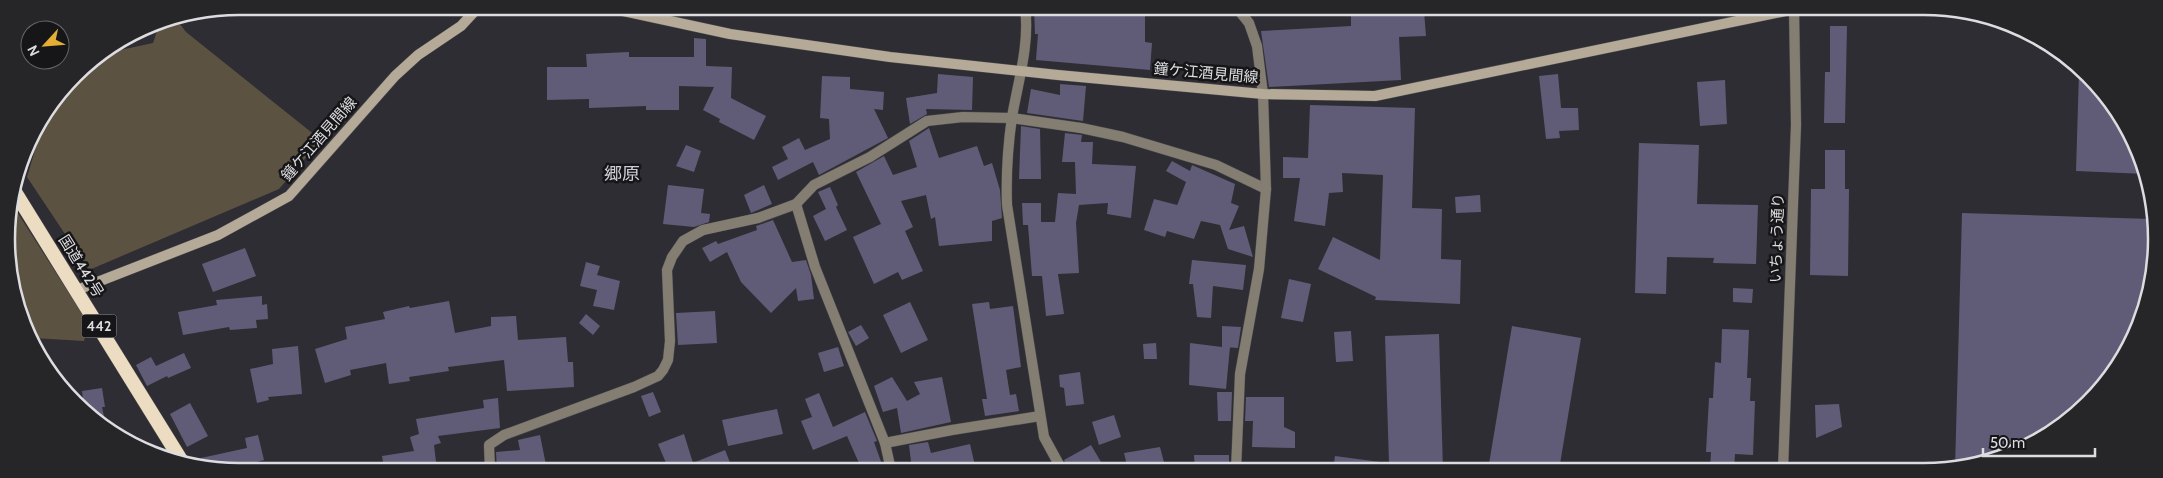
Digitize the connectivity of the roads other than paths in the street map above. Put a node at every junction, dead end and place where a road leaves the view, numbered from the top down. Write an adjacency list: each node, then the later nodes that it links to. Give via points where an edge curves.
1 (471, 15): 13 (main road, 鐘ケ江酒見間線, via 395,76 289,196 218,235)
2 (642, 15): 7 (main road, 鐘ケ江酒見間線, via 730,34 890,57)
3 (1025, 15): 7 (street)
4 (1242, 15): 8 (street, via 1257,46)
5 (1767, 15): 8 (main road, 鐘ケ江酒見間線, via 1375,96)
6 (1796, 15): 21 (street, いちょう通り, via 1796,125)
7 (1021, 70): 8 (main road, 鐘ケ江酒見間線); 9 (street)
8 (1263, 94): 10 (street)
9 (1012, 118): 10 (street, via 1123,137 1216,165); 12 (street, via 962,117 927,121 870,157 814,185); 14 (street, via 1007,205)
10 (1266, 189): 20 (street, via 1259,269 1240,374)
11 (19, 198): 13 (highway, 国道442号 / 442)
12 (796, 204): 15 (street, via 814,267); 17 (street, via 758,218 703,230 683,241 667,270 670,340 668,360 658,376 504,436 489,445)
13 (77, 290): 16 (highway, 国道442号 / 442)
14 (1040, 416): 15 (street); 19 (street, via 1044,437)
15 (885, 443): 18 (street)
16 (177, 454)
17 (490, 463)
18 (889, 463)
19 (1058, 463)
20 (1236, 463)
21 (1783, 463)

